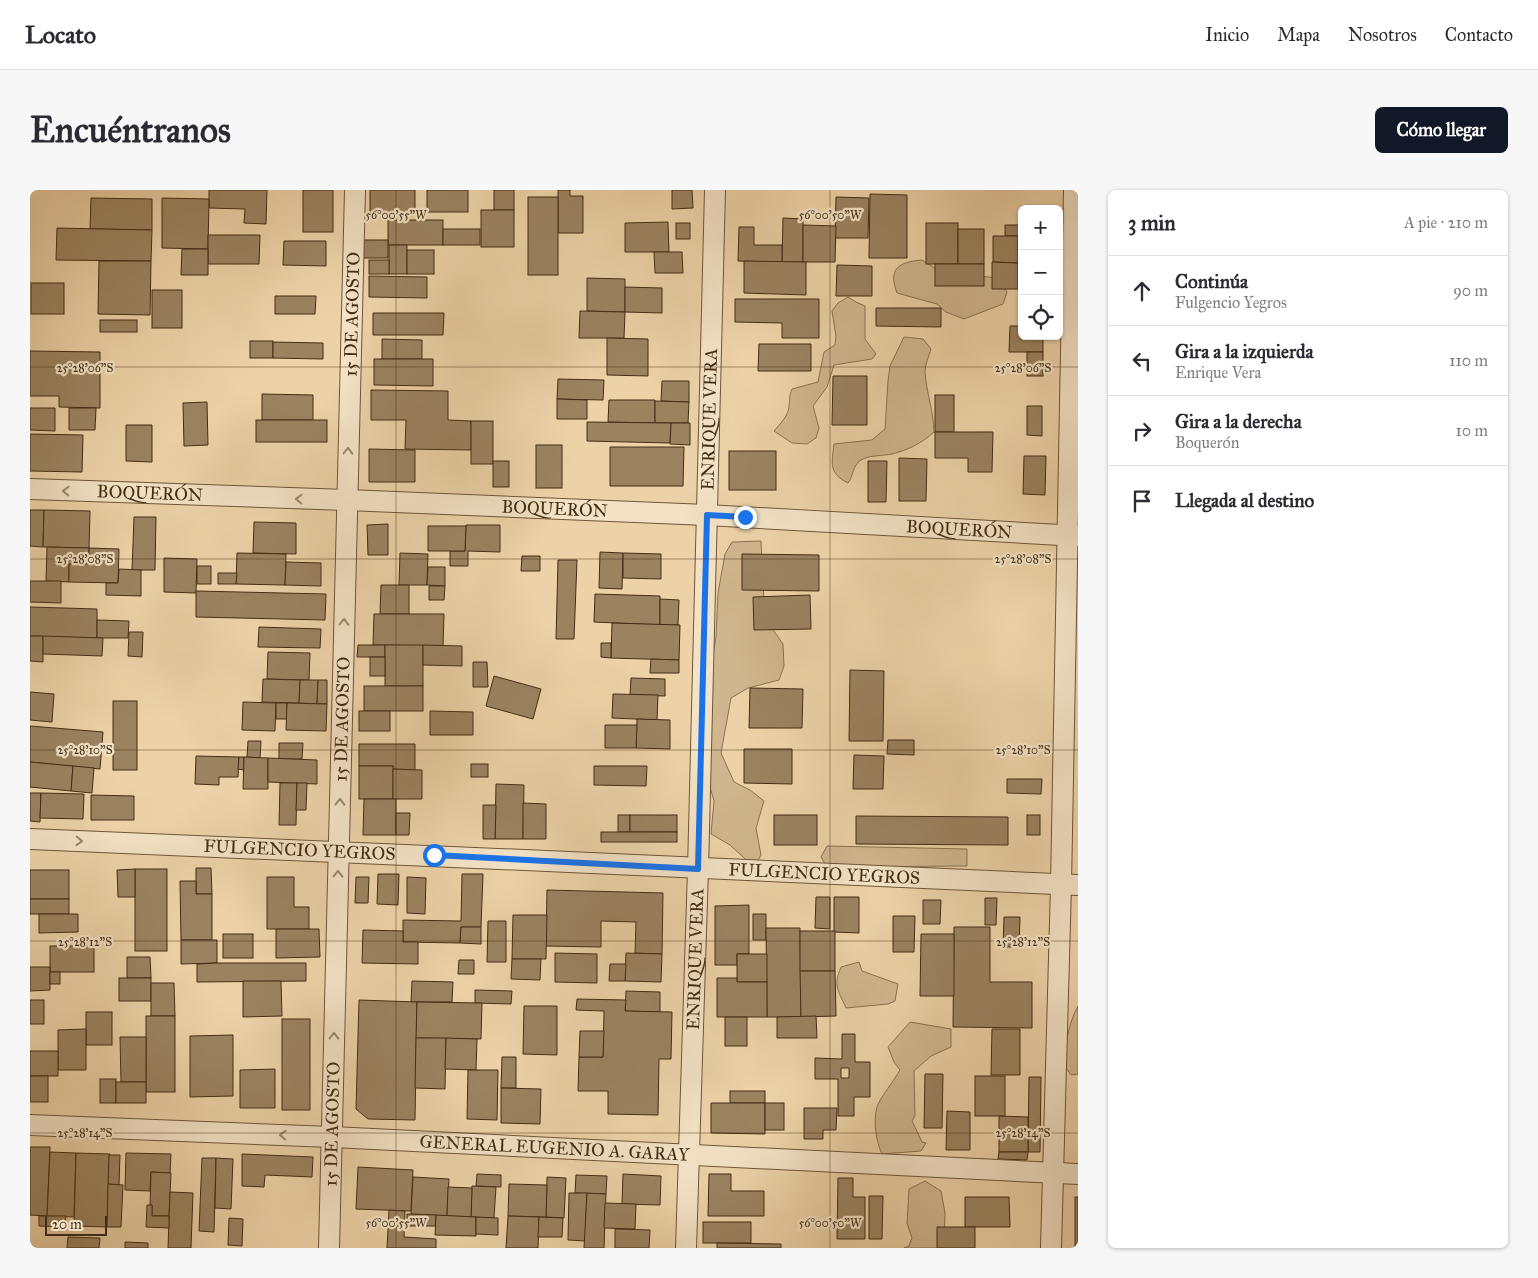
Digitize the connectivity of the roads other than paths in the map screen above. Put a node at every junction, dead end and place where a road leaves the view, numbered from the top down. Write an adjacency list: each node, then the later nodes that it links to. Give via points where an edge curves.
1 (355, 190): 5 (street, 15 DE AGOSTO, one-way to 1)
2 (715, 190): 6 (street, ENRIQUE VERA)
3 (1074, 190): 7 (street)
4 (30, 490): 5 (street, BOQUERÓN, one-way to 4)
5 (347, 500): 6 (street, BOQUERÓN); 9 (street, 15 DE AGOSTO, one-way to 5)
6 (707, 515): 7 (street, BOQUERÓN); 10 (street, ENRIQUE VERA)
7 (1073, 536): 11 (street)
8 (30, 839): 9 (street, FULGENCIO YEGROS, one-way to 9)
9 (339, 850): 10 (street, FULGENCIO YEGROS); 13 (street, 15 DE AGOSTO, one-way to 9)
10 (698, 869): 11 (street, FULGENCIO YEGROS); 14 (street, ENRIQUE VERA)
11 (1069, 885): 15 (street)
12 (30, 1125): 13 (street, GENERAL EUGENIO A. GARAY, one-way to 12)
13 (332, 1138): 14 (street, GENERAL EUGENIO A. GARAY); 17 (street, 15 DE AGOSTO)
14 (689, 1156): 15 (street, GENERAL EUGENIO A. GARAY); 18 (street, ENRIQUE VERA)
15 (1054, 1173): 16 (street, GENERAL EUGENIO A. GARAY); 19 (street)
16 (1078, 1174)
17 (329, 1248)
18 (686, 1248)
19 (1051, 1248)

